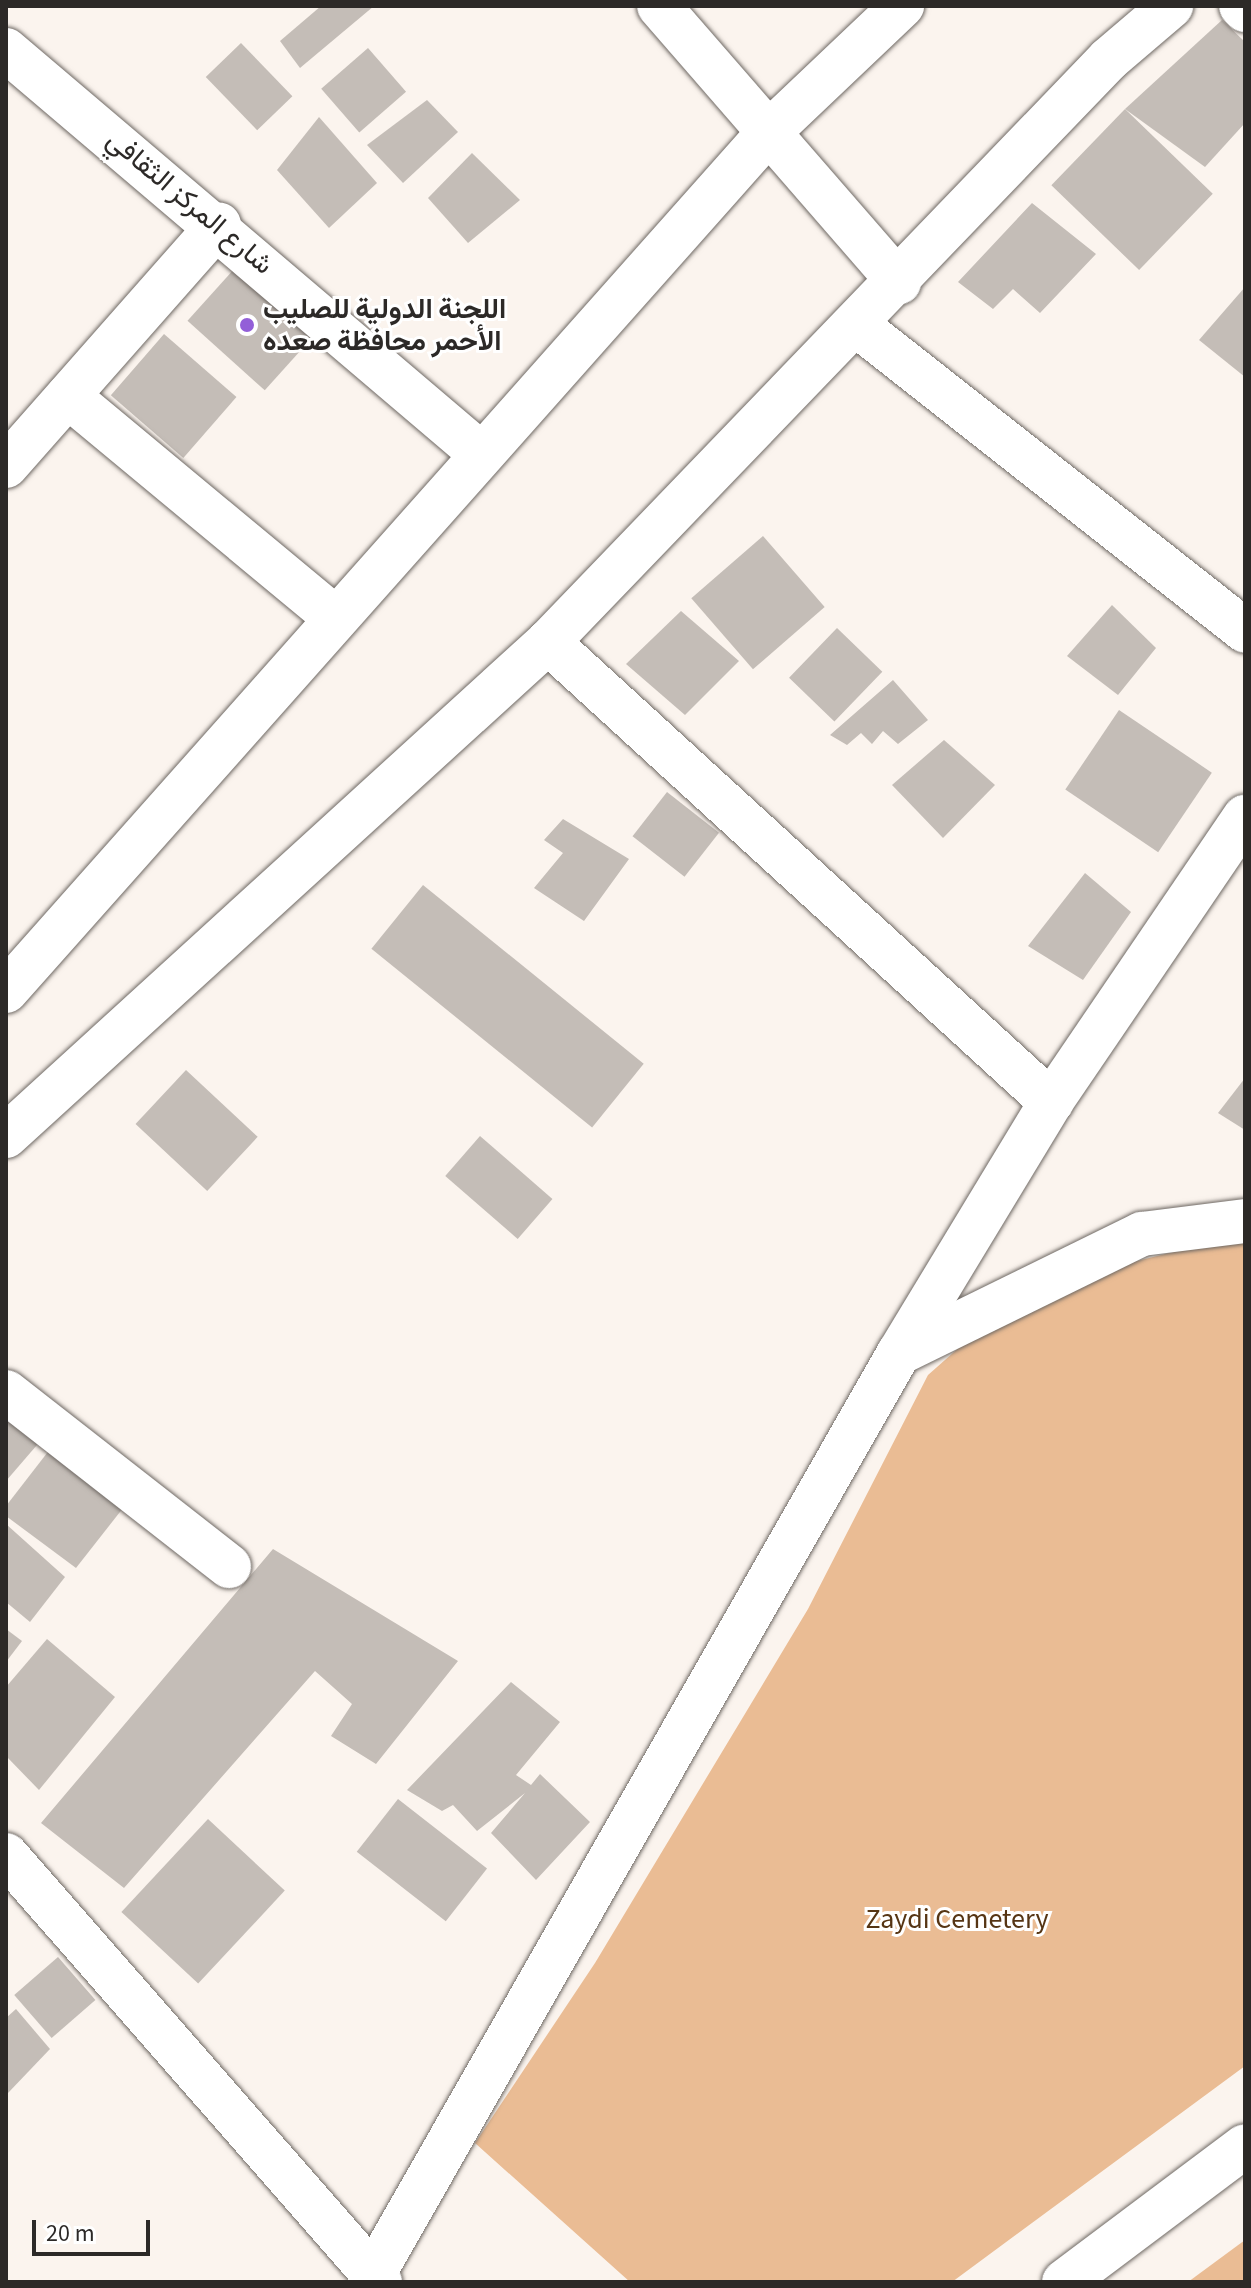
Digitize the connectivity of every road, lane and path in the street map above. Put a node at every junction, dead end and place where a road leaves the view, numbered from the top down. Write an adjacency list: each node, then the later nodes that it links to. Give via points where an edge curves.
1 (659, 6): 5 (street)
2 (902, 6): 5 (street)
3 (1171, 6): 7 (street, via 1109,59)
4 (6, 50): 6 (street, شارع المركز الثقافي)
5 (768, 133): 7 (street); 10 (street)
6 (219, 224): 9 (street); 10 (street, شارع المركز الثقافي)
7 (899, 282): 8 (street)
8 (858, 326): 13 (street); 14 (street)
9 (68, 396): 11 (street); 12 (street)
10 (480, 453): 12 (street)
11 (6, 466)
12 (335, 618): 16 (street)
13 (1245, 631)
14 (548, 642): 17 (street); 18 (street)
15 (1245, 817): 17 (street)
16 (10, 977)
17 (1051, 1102): 20 (street)
18 (6, 1136)
19 (1245, 1221): 20 (street, via 1142,1234)
20 (899, 1353): 25 (street)
21 (6, 1392): 22 (street)
22 (229, 1566)
23 (6, 1855): 25 (street)
24 (1245, 2146): 26 (street)
25 (377, 2278)
26 (1064, 2282)

